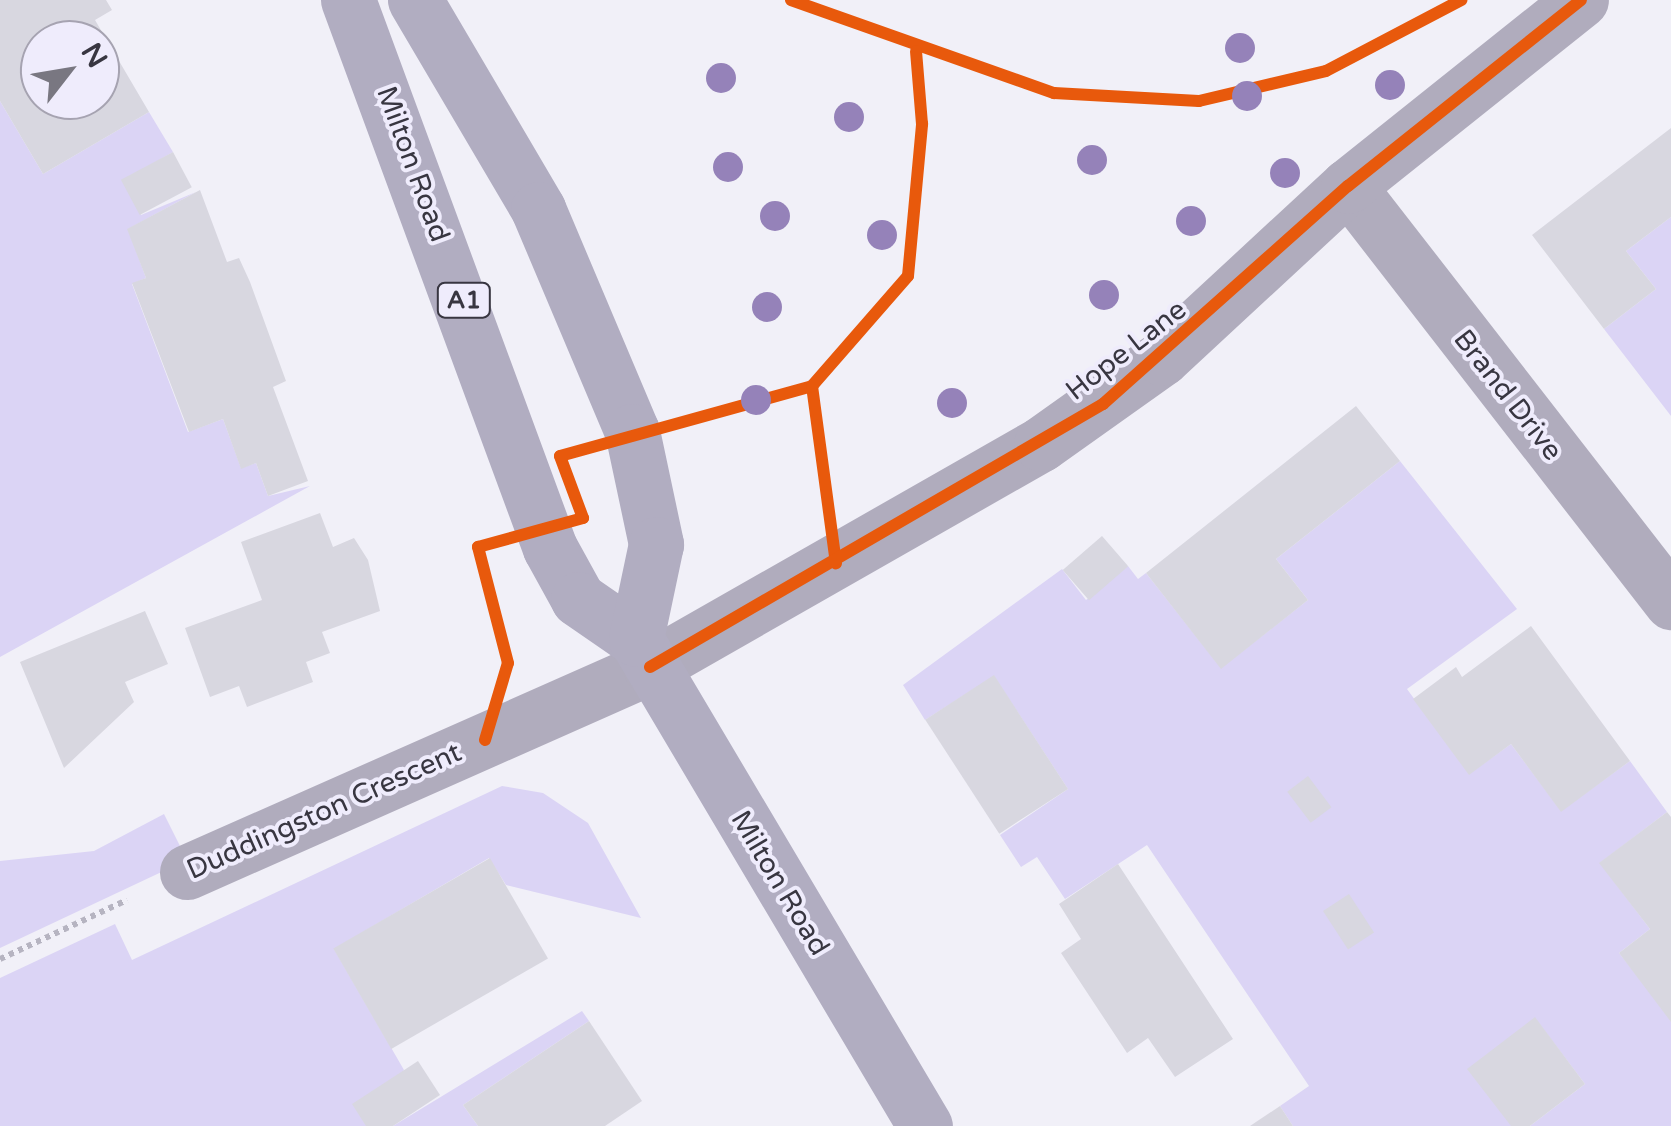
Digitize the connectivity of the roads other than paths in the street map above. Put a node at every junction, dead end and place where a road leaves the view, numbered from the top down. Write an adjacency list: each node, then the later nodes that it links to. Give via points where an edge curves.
1 (348, 0): 6 (main road, Milton Road / A1, via 550,548 578,599)
2 (415, 0): 6 (main road, via 538,209 632,430 656,544)
3 (1581, 0): 4 (street, Hope Lane)
4 (1348, 186): 5 (street, Brand Drive); 6 (street, Hope Lane, via 1103,404)
5 (1671, 602)
6 (643, 653): 7 (street, Duddingston Crescent); 8 (main road, Milton Road / A1)
7 (187, 872)
8 (925, 1126)

